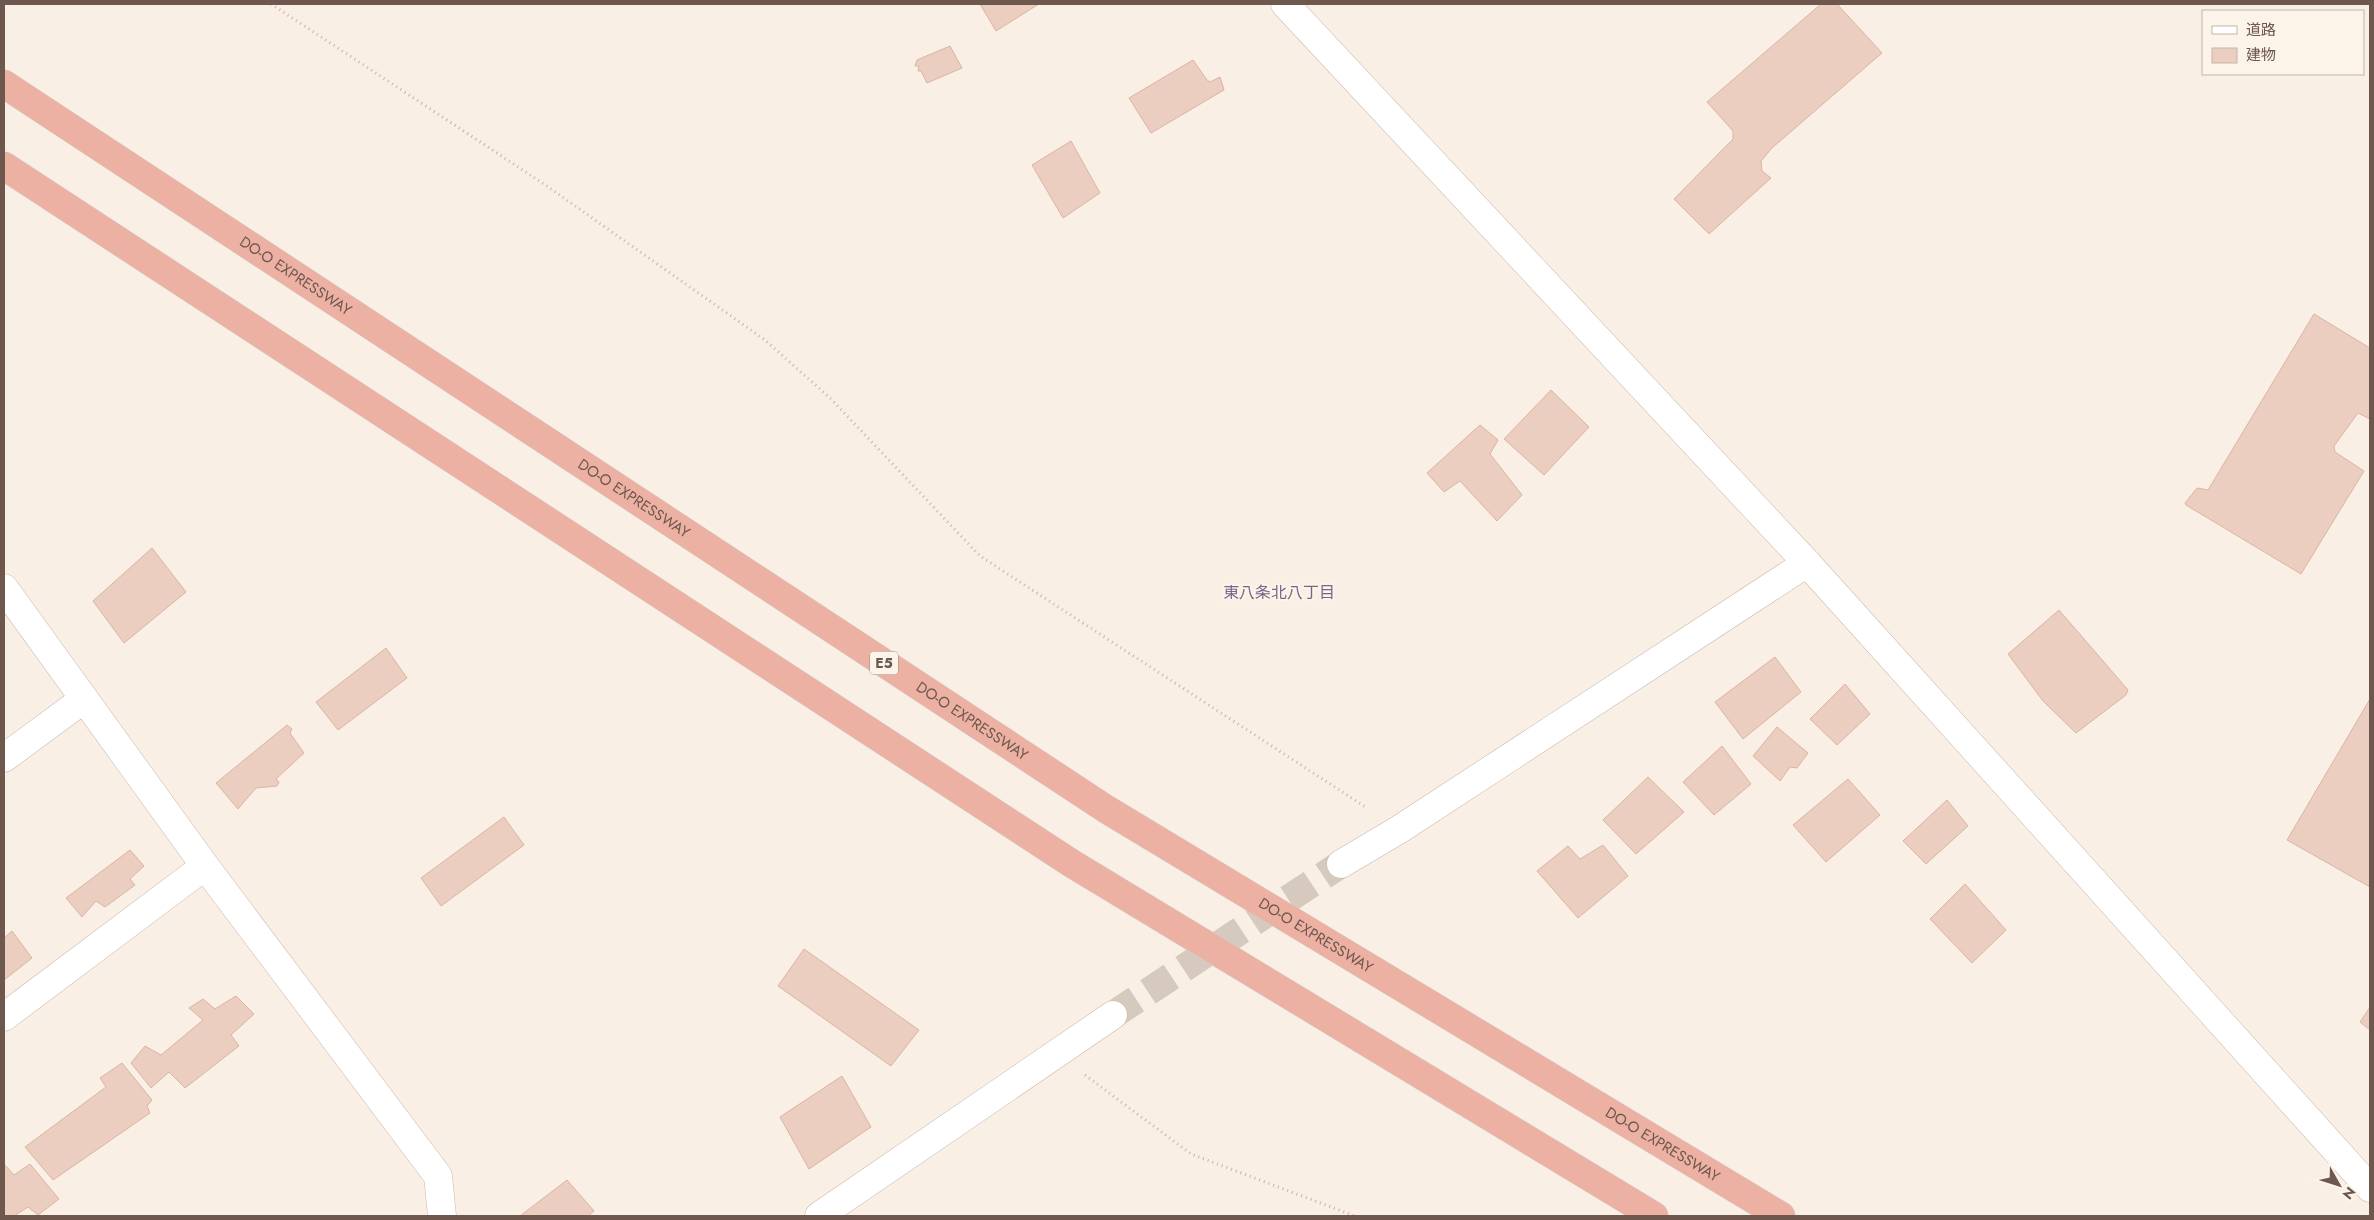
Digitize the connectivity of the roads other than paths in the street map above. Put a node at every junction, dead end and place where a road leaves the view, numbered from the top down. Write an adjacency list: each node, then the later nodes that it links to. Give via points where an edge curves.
1 (1285, 4): 4 (street)
2 (4, 84): 16 (highway, DO-O EXPRESSWAY / E5, via 1106,809)
3 (4, 166): 15 (highway, via 1071,863)
4 (1807, 563): 8 (street, via 1400,829); 12 (street)
5 (4, 588): 6 (street)
6 (84, 699): 7 (street); 9 (street)
7 (4, 758)
8 (1341, 864)
9 (205, 866): 11 (street); 13 (street, via 438,1176)
10 (1113, 1015): 14 (street)
11 (4, 1017)
12 (2370, 1188)
13 (442, 1216)
14 (819, 1216)
15 (1654, 1216)
16 (1780, 1216)

